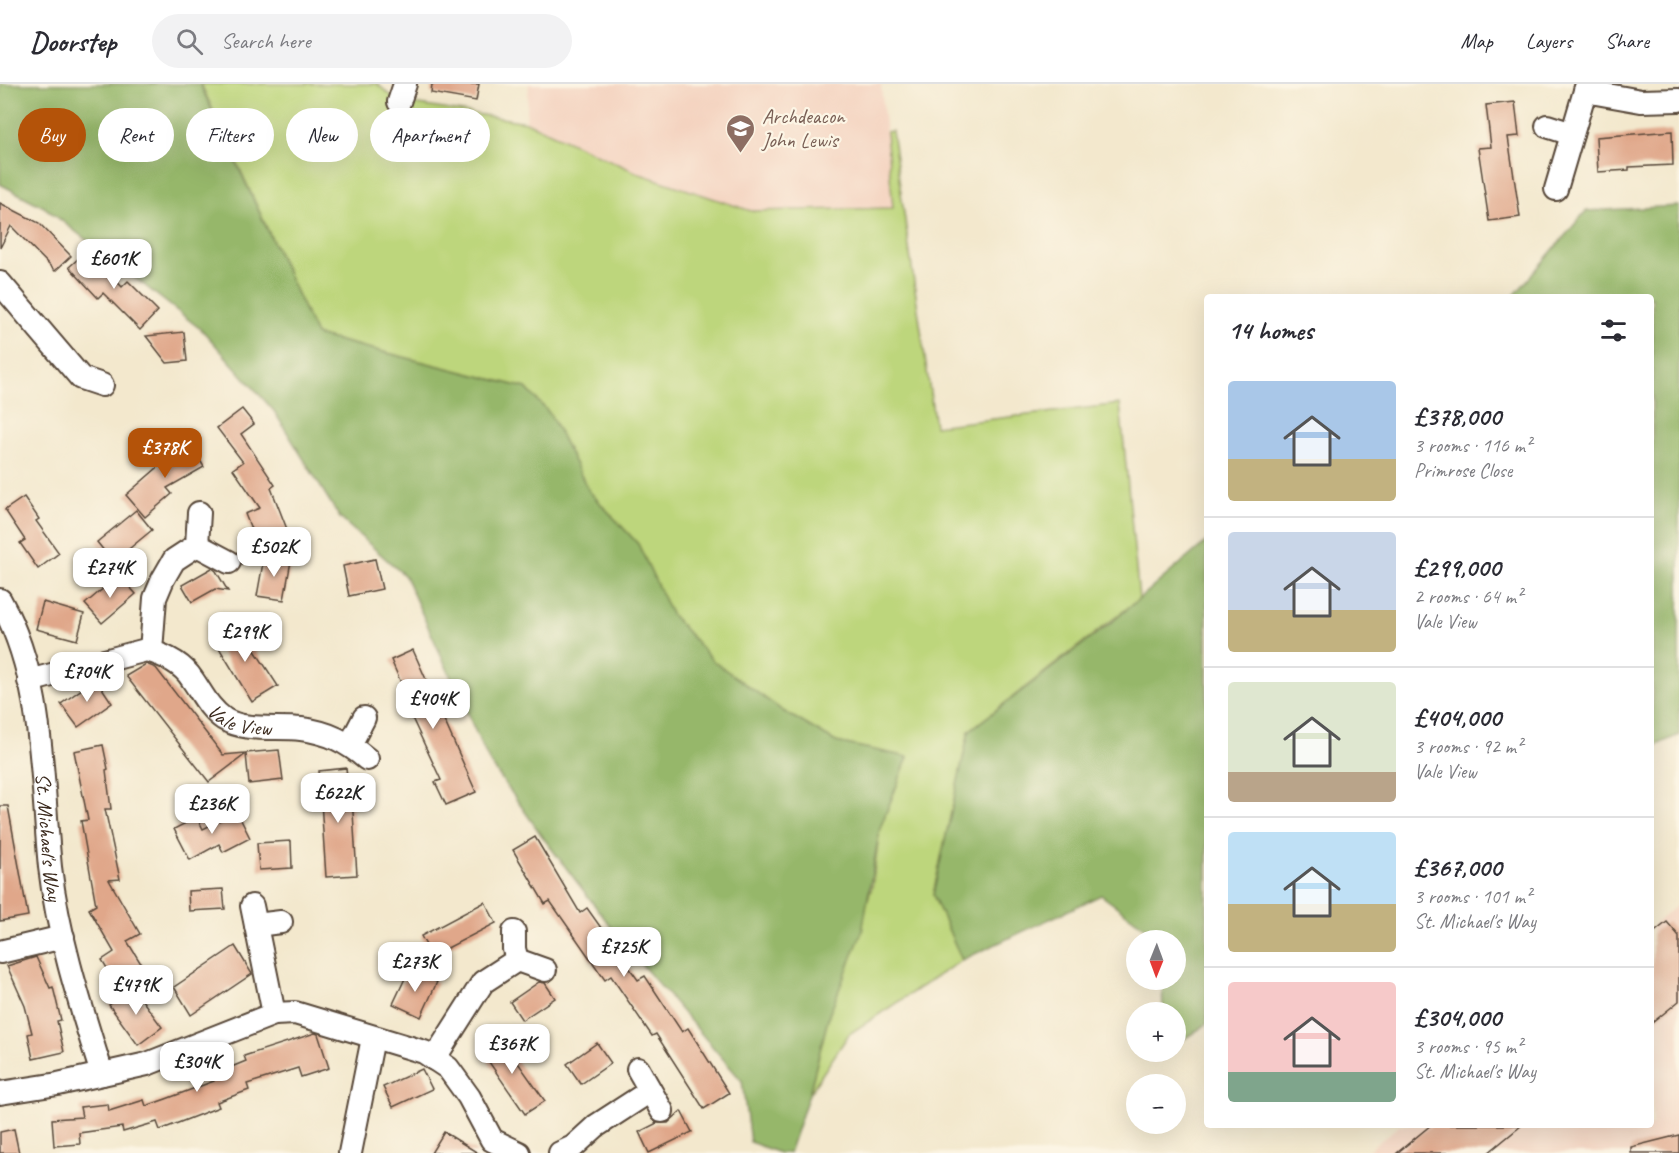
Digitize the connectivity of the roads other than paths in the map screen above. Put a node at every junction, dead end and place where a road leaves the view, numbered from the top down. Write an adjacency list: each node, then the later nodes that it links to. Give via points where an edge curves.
1 (1586, 88): 2 (street, via 1641,101); 4 (street)
2 (1679, 100)
3 (1547, 126): 4 (street)
4 (1572, 134): 5 (street)
5 (1556, 189)
6 (6, 292): 7 (street, via 81,378)
7 (102, 386)
8 (199, 513): 9 (street)
9 (197, 545): 10 (street); 12 (street, via 174,560 155,598)
10 (229, 562)
11 (0, 600): 13 (street, St. Michael's Way)
12 (151, 651): 13 (street, via 128,653); 15 (street, Vale View, via 165,655 191,677 208,704 225,720 243,726 321,732)
13 (29, 681): 19 (street, St. Michael's Way, via 42,765 50,867)
14 (364, 718): 15 (street)
15 (350, 745): 16 (street, Vale View)
16 (368, 759)
17 (281, 922): 23 (street, via 254,916)
18 (514, 932): 21 (street)
19 (63, 936): 20 (street); 27 (street, St. Michael's Way)
20 (0, 952)
21 (517, 960): 22 (street); 25 (street, via 483,982)
22 (545, 970)
23 (274, 1014): 24 (street, via 295,1013); 27 (street, via 147,1064)
24 (373, 1038): 25 (street, via 424,1052); 31 (street)
25 (434, 1059): 32 (street, via 448,1068 492,1140)
26 (638, 1069): 28 (street)
27 (102, 1074): 29 (street)
28 (650, 1091): 30 (street); 33 (street)
29 (0, 1094)
30 (662, 1111)
31 (350, 1153)
32 (519, 1153)
33 (560, 1153)

